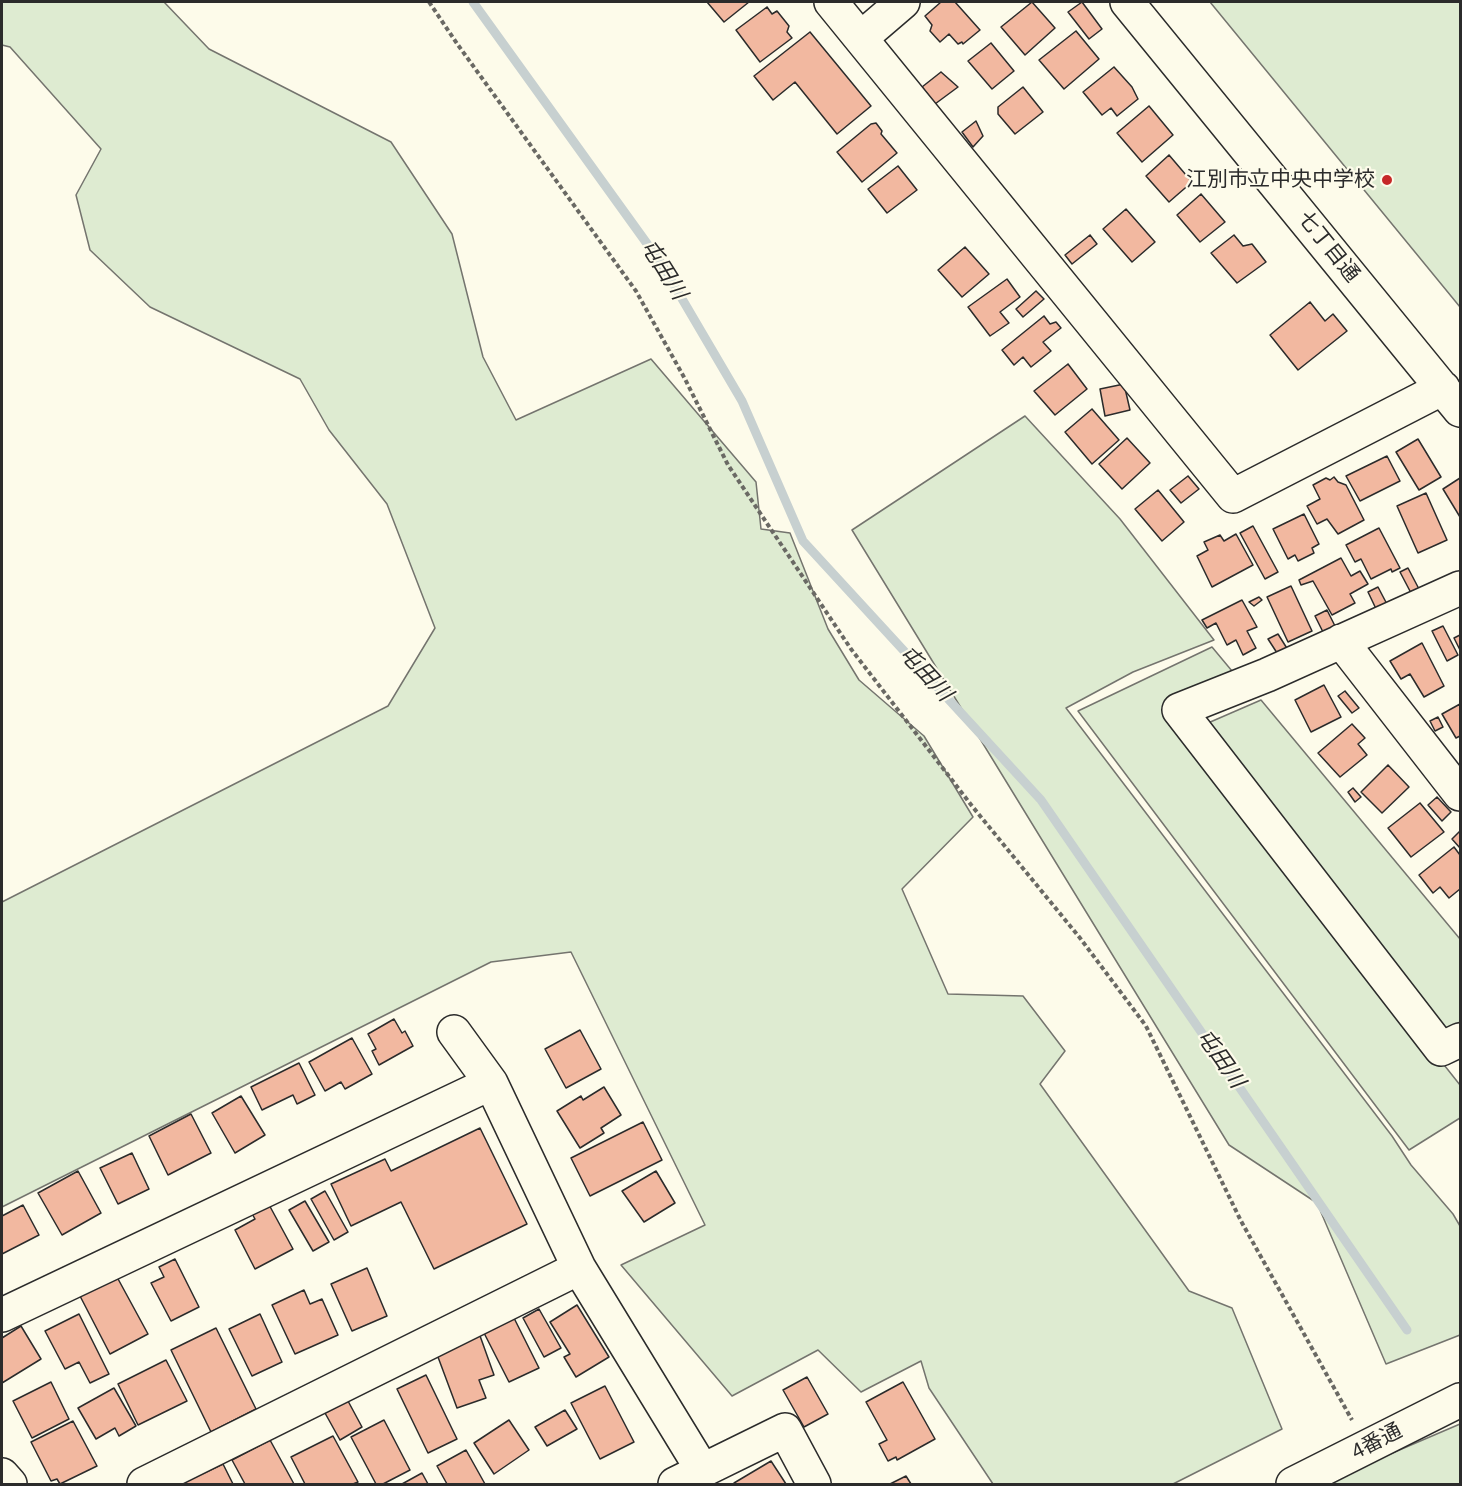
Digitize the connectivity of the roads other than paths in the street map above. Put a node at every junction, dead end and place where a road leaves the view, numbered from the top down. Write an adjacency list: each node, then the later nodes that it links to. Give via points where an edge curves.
1 (831, 2): 4 (street)
2 (903, 2): 4 (street)
3 (1127, 2): 5 (street, 七丁目通)
4 (861, 38): 5 (street, via 1233,496)
5 (1452, 399)
6 (1461, 588): 7 (street)
7 (1341, 641): 8 (street); 10 (street, via 1179,710 1440,1049)
8 (1461, 794)
9 (454, 1032): 11 (street)
10 (1461, 1040)
11 (491, 1083): 12 (street); 13 (street)
12 (579, 1268): 16 (street); 18 (street)
13 (2, 1315)
14 (1461, 1400): 20 (street, 4番通)
15 (2, 1475): 17 (street)
16 (689, 1478): 19 (street, via 785,1430)
17 (10, 1485)
18 (144, 1485)
19 (814, 1485)
20 (1293, 1485)

